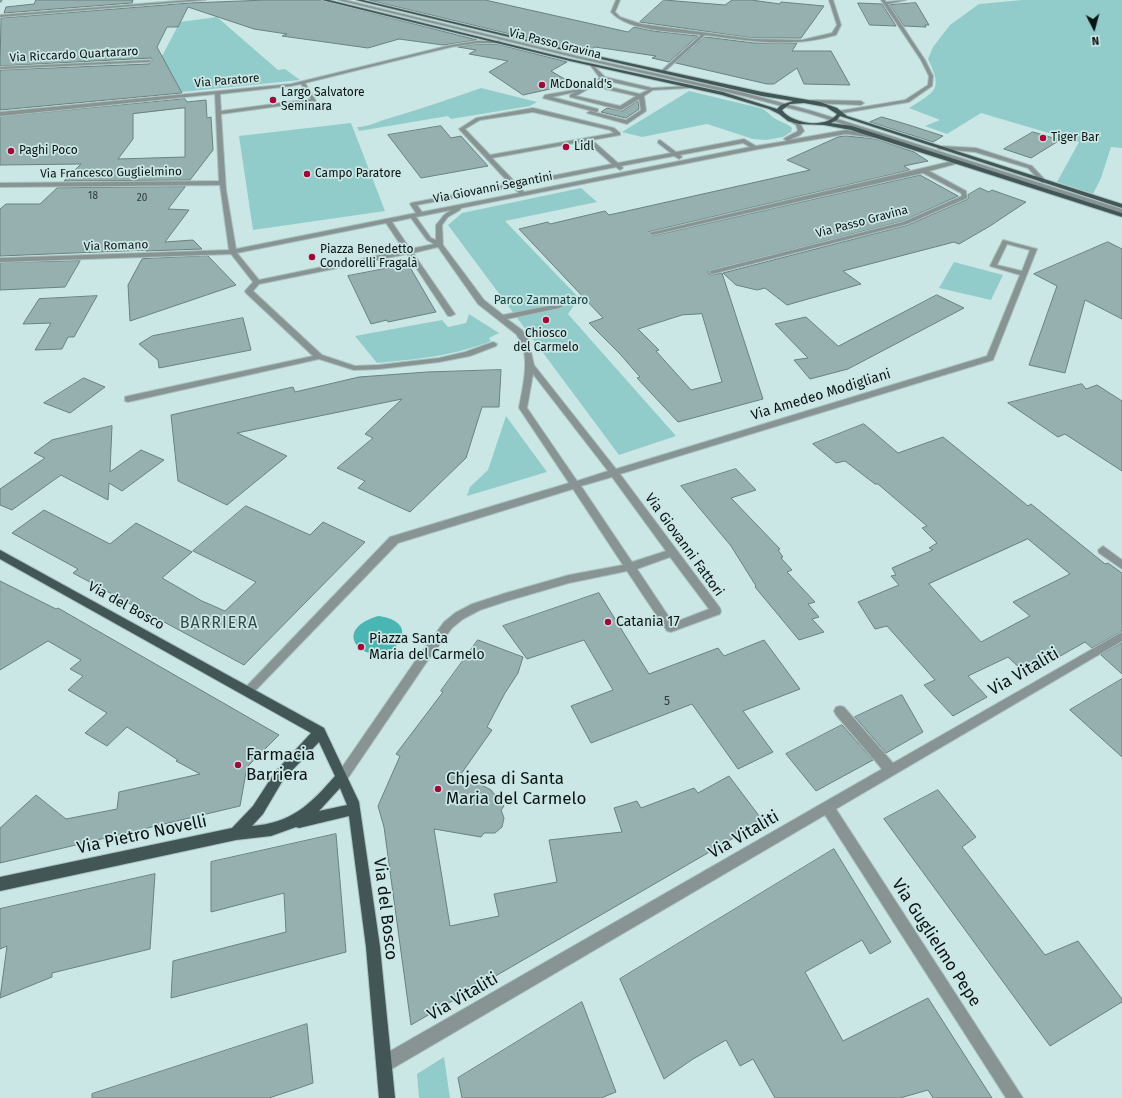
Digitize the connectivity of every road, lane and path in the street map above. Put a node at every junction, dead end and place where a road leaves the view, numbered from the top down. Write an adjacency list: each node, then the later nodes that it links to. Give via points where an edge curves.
1 (204, 0): 9 (street, via 94,6)
2 (324, 0): 11 (main road, Via Passo Gravina)
3 (340, 0): 30 (street)
4 (358, 0): 17 (main road, Via Passo Gravina)
5 (618, 0): 10 (street, via 613,12 620,19 636,24)
6 (831, 0): 10 (street, via 839,26 834,34 826,37 774,42)
7 (904, 0): 8 (street)
8 (885, 1): 25 (street, via 931,76 930,86)
9 (0, 16)
10 (704, 34): 17 (street)
11 (468, 35): 12 (main road, Via Passo Gravina); 13 (street, Via Paratore, via 469,40)
12 (499, 42): 13 (street, Via Paratore); 15 (main road, Via Passo Gravina)
13 (451, 46): 19 (street, Via Paratore)
14 (149, 61): 16 (street, Via Riccardo Quartararo)
15 (592, 65): 18 (street); 21 (main road, Via Passo Gravina)
16 (0, 68)
17 (663, 72): 28 (main road, Via Passo Gravina)
18 (602, 78): 20 (street); 24 (street)
19 (303, 83): 22 (street); 26 (street, Via Paratore)
20 (592, 84): 23 (street); 27 (street)
21 (689, 87): 24 (street); 33 (main road, Via Passo Gravina)
22 (308, 88): 26 (street); 34 (street, via 314,100)
23 (584, 89): 29 (street, via 572,96); 32 (street, via 545,97)
24 (652, 89): 27 (street)
25 (919, 94): 28 (street, via 866,103); 37 (street, via 897,104 854,109)
26 (218, 95): 34 (street); 36 (street, Via Paratore)
27 (641, 96): 29 (street, via 621,108); 35 (street, via 644,110 627,122)
28 (810, 102): 30 (main road); 37 (main road, Via Passo Gravina, via 828,106)
29 (606, 104): 32 (street)
30 (784, 105): 33 (main road); 37 (street)
31 (533, 110): 35 (street, via 541,106 585,116); 41 (street, via 612,129 618,134); 47 (street, via 478,119 462,129)
32 (596, 110): 35 (street)
33 (780, 112): 38 (main road, Via Passo Gravina)
34 (219, 113): 54 (street)
35 (590, 113)
36 (0, 114)
37 (838, 116): 39 (main road); 45 (main road); 60 (street)
38 (792, 121): 39 (main road); 44 (street, Via Giovanni Segantini, via 800,129 798,134)
39 (828, 124): 40 (main road); 42 (street, via 822,133)
40 (878, 136): 42 (street, Via Giovanni Segantini, via 846,132); 49 (main road)
41 (587, 139): 47 (street); 50 (street)
42 (807, 140): 44 (street, Via Giovanni Segantini)
43 (660, 142): 46 (street)
44 (757, 148): 46 (street, via 744,141); 48 (street, Via Giovanni Segantini)
45 (940, 148): 53 (main road); 53 (street, via 976,150 1030,167)
46 (676, 154): 48 (street); 50 (street)
47 (488, 157): 56 (street)
48 (685, 162): 52 (street, Via Giovanni Segantini)
49 (957, 162): 51 (street); 62 (main road)
50 (616, 165): 52 (street); 56 (street)
51 (924, 172): 65 (street); 70 (street, Via Passo Gravina, via 964,192 965,197 905,223)
52 (625, 173): 57 (street, Via Giovanni Segantini)
53 (1044, 182): 59 (main road)
54 (223, 183): 55 (street, Via Francesco Guglielmino); 67 (street)
55 (0, 185)
56 (515, 185): 57 (street); 61 (street, via 413,204)
57 (523, 194): 58 (street, Via Giovanni Segantini)
58 (465, 205): 61 (street, Via Giovanni Segantini); 66 (street, via 442,221 438,231)
59 (1122, 206)
60 (1122, 211)
61 (420, 214): 63 (street, Via Giovanni Segantini)
62 (1122, 215)
63 (412, 216): 64 (street, Via Giovanni Segantini); 66 (street, via 429,239)
64 (388, 221): 67 (street, Via Giovanni Segantini); 68 (street)
65 (652, 233)
66 (440, 246): 68 (street); 75 (street, Via Giovanni Fattori, via 481,302)
67 (233, 252): 69 (street, Via Romano); 72 (street)
68 (408, 252): 72 (street); 74 (street)
69 (0, 260)
70 (712, 272)
71 (1024, 274): 71 (street, Via Amedeo Modigliani, via 1034,249 1005,241 993,266); 80 (street, Via Amedeo Modigliani, via 990,358)
72 (256, 282): 77 (street, via 249,291)
73 (560, 306): 75 (street)
74 (451, 314)
75 (501, 318): 78 (street, Via Giovanni Fattori, via 524,339)
76 (494, 344): 77 (street, via 467,354 439,360 379,368 354,368)
77 (319, 357): 79 (street)
78 (530, 366): 80 (street, Via Giovanni Fattori); 81 (street, Via Giovanni Fattori, via 523,408)
79 (128, 399)
80 (614, 473): 81 (street, Via Amedeo Modigliani); 83 (street, Via Giovanni Fattori)
81 (575, 485): 86 (street, Via Giovanni Fattori); 88 (street, via 394,540)
82 (1103, 550): 85 (street)
83 (673, 552): 86 (street); 86 (street, Via Giovanni Fattori, via 716,611 671,628)
84 (0, 554): 88 (main road, Via del Bosco)
85 (1122, 565)
86 (630, 567): 92 (street, via 568,579 476,607 459,616 448,625 422,660)
87 (1122, 636): 91 (street, Via Vitaliti)
88 (248, 691): 90 (main road, Via del Bosco)
89 (840, 711): 91 (street)
90 (320, 732): 92 (main road, Via del Bosco); 96 (main road, via 278,776 258,810)
91 (891, 770): 93 (street, Via Vitaliti)
92 (342, 778): 94 (main road, Via del Bosco); 95 (main road, Via Pietro Novelli, via 324,799)
93 (827, 807): 98 (street, Via Vitaliti); 100 (street, Via Guglielmo Pepe)
94 (354, 809): 95 (main road, Via Pietro Novelli); 98 (main road, Via del Bosco, via 374,947)
95 (292, 824): 96 (main road, Via Pietro Novelli, via 266,832)
96 (236, 834): 97 (main road, Via Pietro Novelli)
97 (0, 884)
98 (384, 1064): 99 (main road, Via del Bosco)
99 (387, 1098)
100 (1015, 1098)

